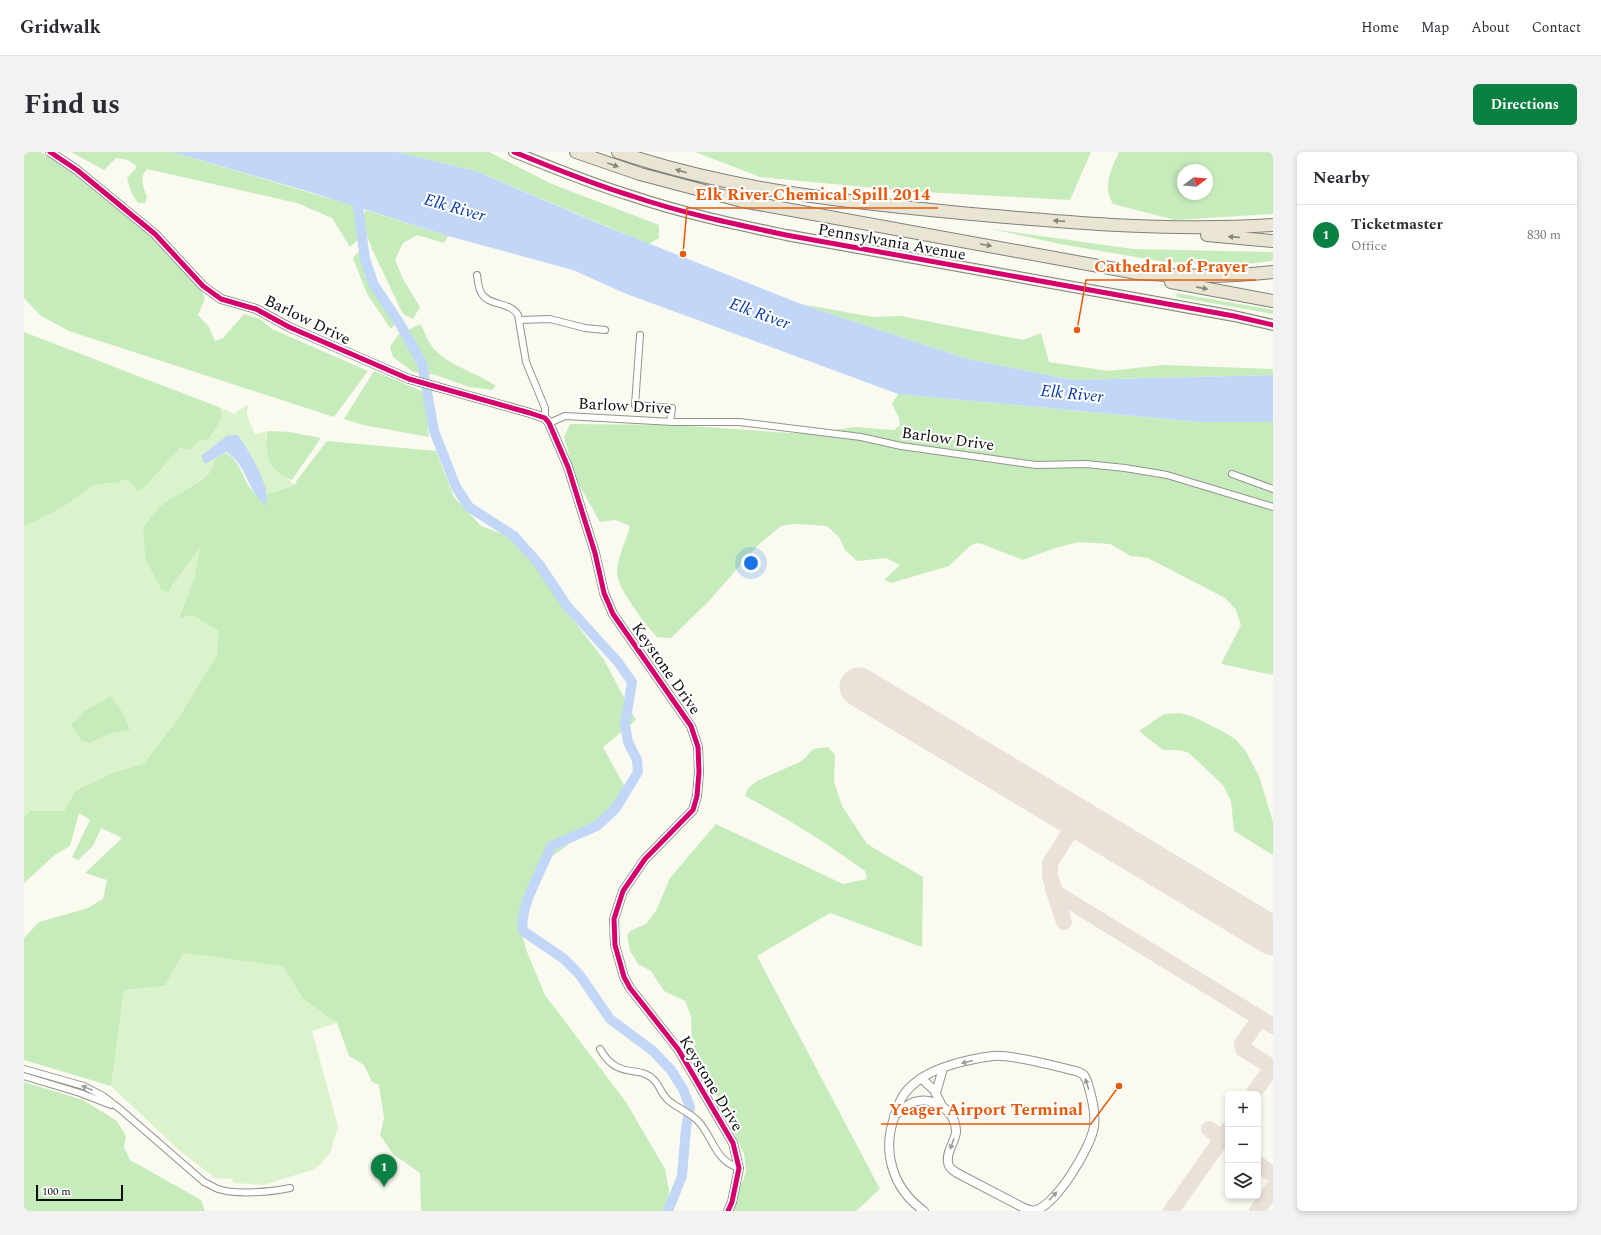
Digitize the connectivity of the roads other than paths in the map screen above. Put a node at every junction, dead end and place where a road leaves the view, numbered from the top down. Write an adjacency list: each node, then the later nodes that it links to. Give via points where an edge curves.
1 (50, 152): 16 (street, Barlow Drive, via 77,170 155,234 216,296 256,309 295,330 415,381)
2 (514, 152): 13 (main road, Pennsylvania Avenue, via 632,196 730,223)
3 (576, 152): 9 (highway, one-way to 9, via 640,174 742,200)
4 (618, 152): 5 (highway, one-way to 4, via 828,200 712,180)
5 (1098, 224): 6 (highway, via 1214,228); 7 (highway, one-way to 5)
6 (1273, 225)
7 (1273, 241)
8 (1273, 272): 9 (highway, via 1185,277)
9 (1137, 273): 11 (highway, one-way to 11)
10 (477, 275): 12 (street, via 482,295 513,309)
11 (1273, 301)
12 (519, 320): 14 (street, via 550,319); 16 (street, Keystone Drive, via 526,362 545,408)
13 (1273, 325)
14 (605, 330)
15 (640, 336): 17 (street, via 635,405 672,408)
16 (547, 421): 17 (street, Barlow Drive, via 566,416); 30 (street, Keystone Drive, via 570,472 595,553 606,600 613,614 684,713 698,747 699,782 694,806 687,817 645,859 628,882 615,914 613,930 627,982 681,1054 731,1138)
17 (670, 422): 20 (street, Barlow Drive, via 739,422 861,437 916,448 1036,465 1086,464 1125,468 1167,475)
18 (1232, 474): 19 (street)
19 (1273, 488)
20 (1273, 507)
21 (600, 1049): 30 (street, via 616,1067 651,1077 668,1100 702,1126 720,1156 728,1164)
22 (943, 1068): 25 (street); 26 (street); 27 (street, one-way to 22, via 955,1128 954,1140 947,1158 950,1168 1031,1210 1038,1210 1044,1206 1075,1170 1094,1126 1088,1084 1084,1075 1079,1072 1002,1056 985,1057)
23 (24, 1069): 28 (street, one-way to 23, via 84,1086)
24 (24, 1076): 28 (street, via 80,1093)
25 (921, 1078): 26 (street); 29 (street, via 899,1101)
26 (936, 1093): 27 (street)
27 (943, 1106): 29 (street, via 932,1102 916,1102)
28 (120, 1109): 31 (street, via 204,1182 218,1189 247,1191)
29 (894, 1116): 33 (street, via 888,1137 893,1171 904,1192)
30 (739, 1168): 32 (street, Keystone Drive)
31 (290, 1188)
32 (728, 1211)
33 (924, 1211)

